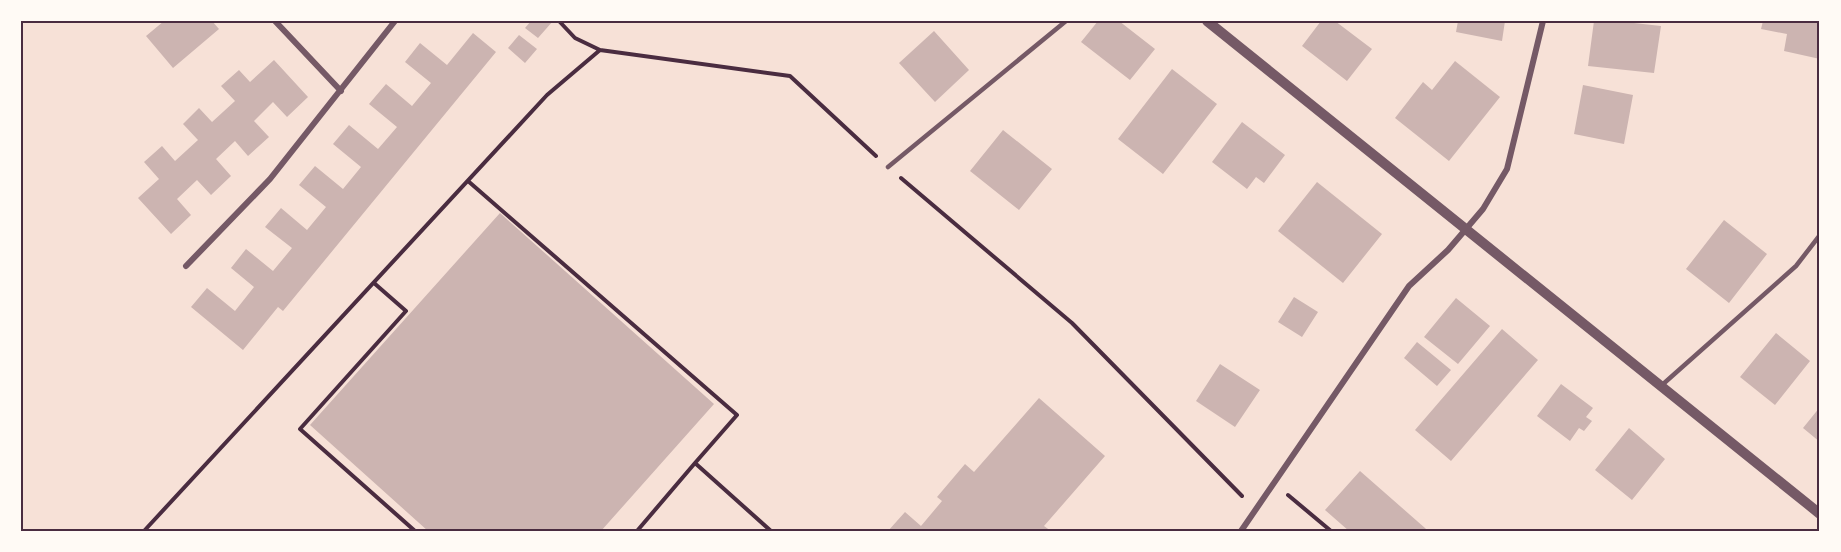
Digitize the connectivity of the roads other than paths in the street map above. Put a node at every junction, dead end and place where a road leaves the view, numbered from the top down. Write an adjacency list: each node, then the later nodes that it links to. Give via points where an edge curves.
1 (275, 21): 6 (street)
2 (395, 21): 6 (street)
3 (1066, 21): 7 (lane)
4 (1207, 21): 8 (street)
5 (1543, 21): 8 (street, via 1507,169)
6 (341, 91): 10 (street, via 270,179)
7 (888, 167)
8 (1466, 229): 11 (street); 13 (street, via 1409,286)
9 (1820, 235): 11 (lane, via 1796,266)
10 (186, 266)
11 (1662, 385): 12 (street)
12 (1820, 514)
13 (1241, 531)

